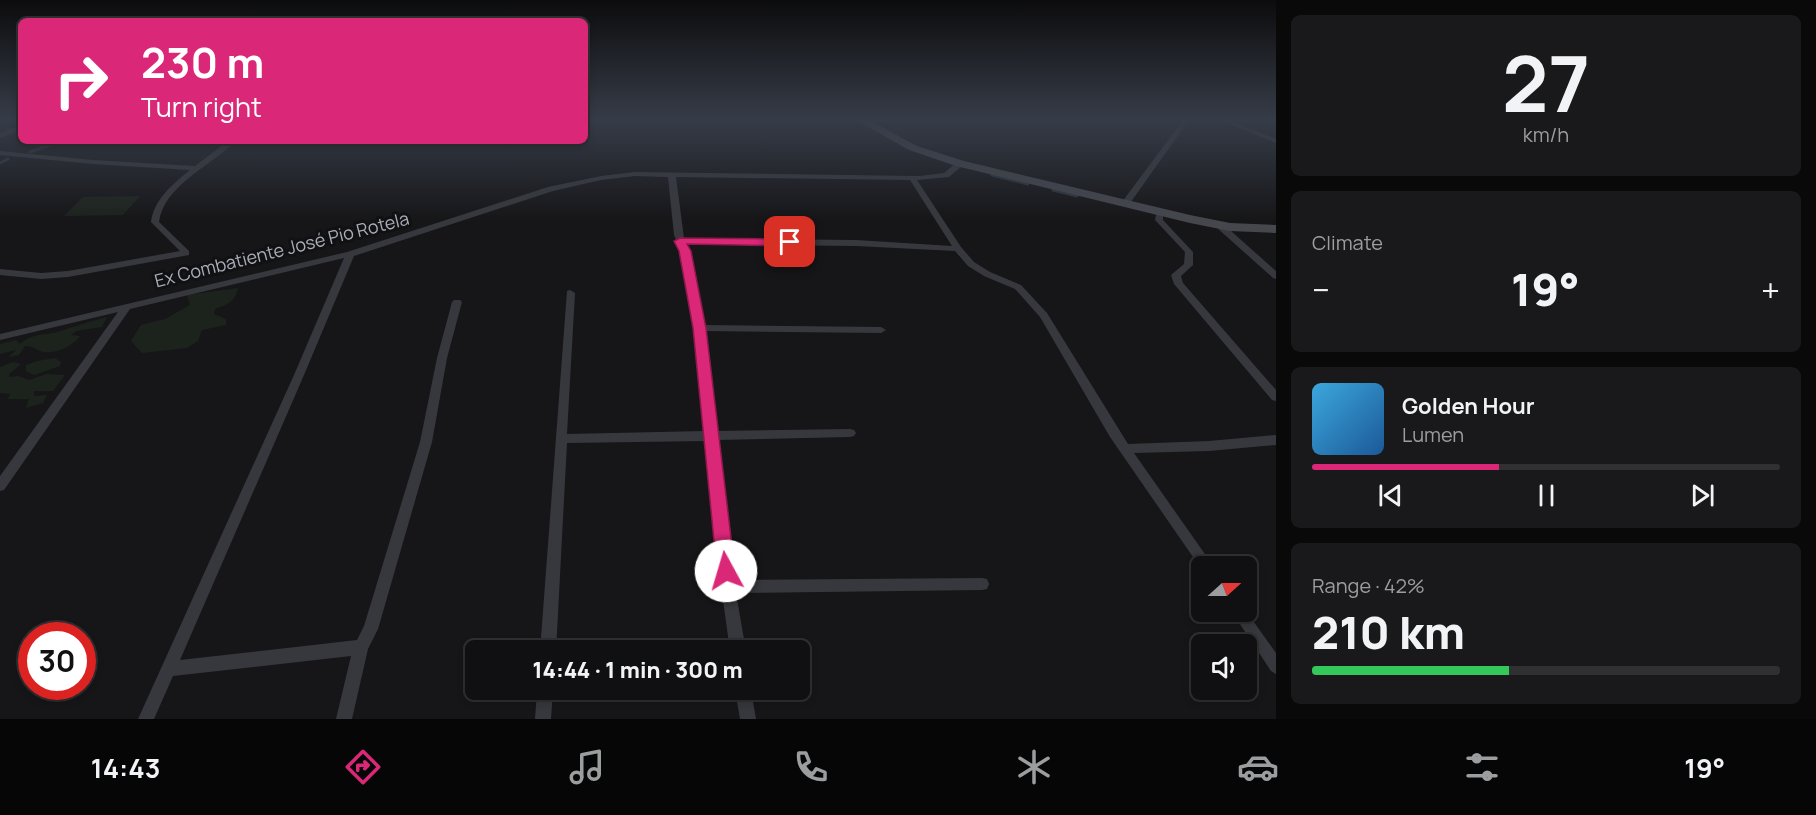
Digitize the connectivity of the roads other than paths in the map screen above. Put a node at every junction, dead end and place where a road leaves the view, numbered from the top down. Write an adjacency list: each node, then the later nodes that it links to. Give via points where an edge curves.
1 (6, 154): 6 (street)
2 (215, 154): 6 (street)
3 (929, 154): 5 (street)
4 (1162, 154): 9 (street)
5 (960, 164): 8 (street, Ex Combatiente José Pio Rotela, via 946,175); 9 (street)
6 (197, 168): 16 (street, via 155,213 155,222 186,253 41,276)
7 (672, 174): 8 (street, Ex Combatiente José Pio Rotela); 13 (street); 15 (street, Ex Combatiente José Pio Rotela, via 626,175 565,185)
8 (912, 178): 14 (street)
9 (1125, 204): 10 (street)
10 (1160, 213): 11 (street); 24 (street, via 1159,220 1189,252 1188,265 1176,275 1179,284)
11 (1219, 225): 12 (street); 17 (street)
12 (1276, 229)
13 (680, 241): 14 (street, via 856,243); 21 (street)
14 (958, 249): 29 (street, via 978,269 1018,287 1030,298)
15 (350, 254): 20 (street, Ex Combatiente José Pio Rotela); 39 (street)
16 (0, 272)
17 (1276, 276)
18 (570, 293): 27 (street)
19 (457, 302): 37 (street, via 426,442 371,628)
20 (127, 306): 23 (street, Ex Combatiente José Pio Rotela); 30 (street)
21 (700, 328): 22 (street); 26 (street)
22 (881, 330)
23 (0, 337)
24 (1276, 397)
25 (850, 433): 26 (street)
26 (712, 436): 27 (street); 33 (street)
27 (562, 439): 35 (street)
28 (1276, 440): 29 (street)
29 (1125, 449): 31 (street)
30 (0, 486)
31 (1199, 556)
32 (982, 584): 33 (street)
33 (729, 587): 36 (street)
34 (1246, 622): 38 (street)
35 (549, 640)
36 (736, 640)
37 (361, 647): 39 (street); 43 (street)
38 (1276, 666)
39 (168, 669): 42 (street)
40 (544, 700): 44 (street)
41 (744, 700): 45 (street)
42 (146, 719)
43 (344, 719)
44 (543, 719)
45 (747, 719)

